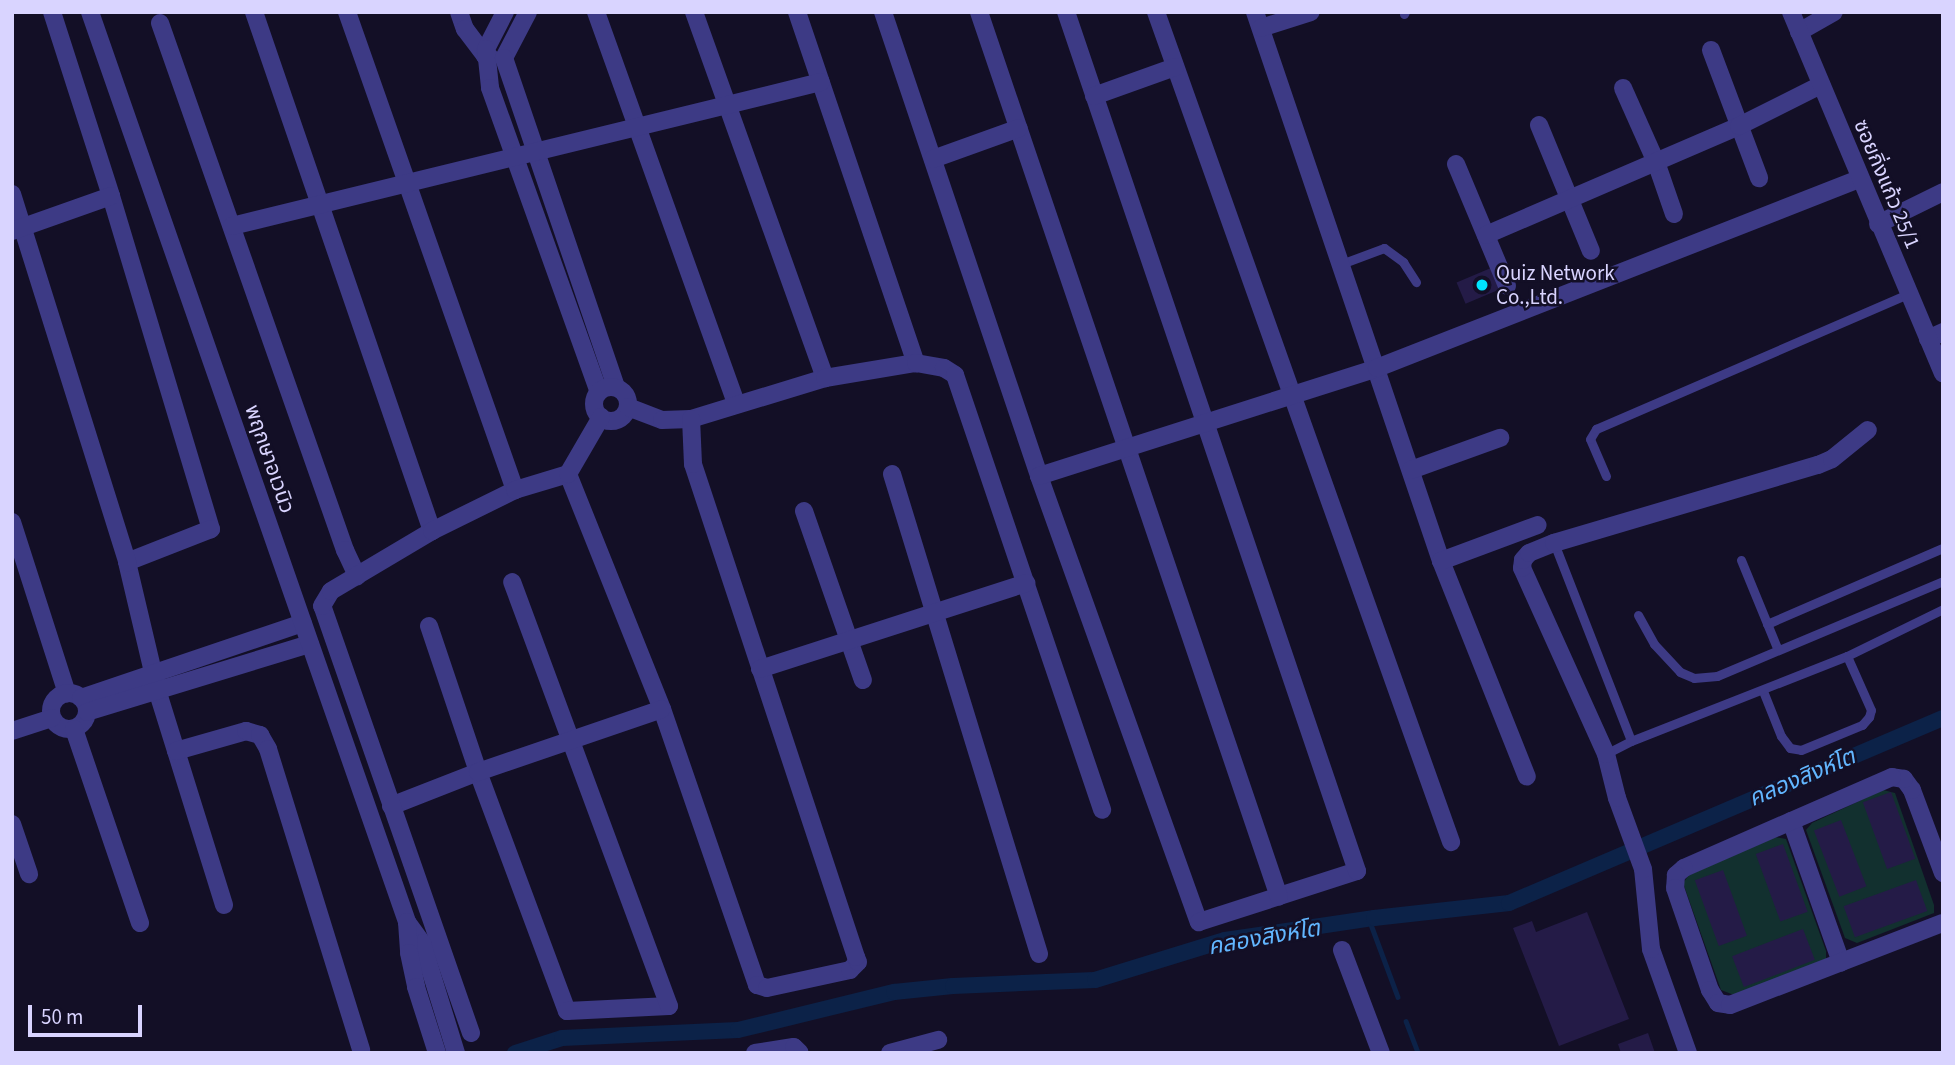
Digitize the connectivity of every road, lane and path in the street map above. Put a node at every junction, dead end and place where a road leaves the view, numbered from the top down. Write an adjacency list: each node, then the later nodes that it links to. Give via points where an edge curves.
1 (52, 12): 44 (street)
2 (90, 12): 94 (street, พฤกษาอเวนิว)
3 (254, 12): 46 (street)
4 (347, 12): 41 (street)
5 (459, 12): 22 (street)
6 (505, 12): 22 (street, via 489,37)
7 (528, 12): 23 (street)
8 (596, 12): 32 (street)
9 (694, 12): 29 (street)
10 (797, 12): 25 (street)
11 (883, 12): 36 (street)
12 (979, 12): 33 (street)
13 (1066, 12): 28 (street)
14 (1156, 12): 24 (street)
15 (1311, 12): 18 (street)
16 (1791, 12): 20 (street, ซอยกิ่งแก้ว 25/1)
17 (1834, 12): 20 (street)
18 (1258, 20): 53 (street)
19 (160, 23): 49 (street)
20 (1799, 32): 26 (street, ซอยกิ่งแก้ว 25/1)
21 (1711, 50): 31 (street)
22 (485, 56): 23 (street); 35 (street, via 490,88)
23 (504, 58): 34 (street)
24 (1175, 67): 28 (street); 63 (street)
25 (821, 82): 29 (street); 58 (street)
26 (1821, 85): 31 (street); 40 (street, ซอยกิ่งแก้ว 25/1)
27 (1623, 88): 37 (street)
28 (1094, 96): 68 (street)
29 (726, 106): 32 (street); 61 (street)
30 (1539, 125): 45 (street)
31 (1739, 126): 37 (street); 39 (street)
32 (636, 128): 34 (street); 64 (street)
33 (1019, 128): 36 (street); 71 (street)
34 (538, 152): 35 (street); 62 (street)
35 (513, 158): 41 (street); 62 (street)
36 (933, 159): 76 (street)
37 (1656, 162): 45 (street); 47 (street)
38 (1456, 164): 51 (street)
39 (1759, 178)
40 (1859, 179): 48 (street, ซอยกิ่งแก้ว 25/1); 59 (street)
41 (408, 184): 46 (street); 77 (street)
42 (1943, 192): 48 (street)
43 (12, 194): 50 (street)
44 (111, 196): 50 (street); 86 (street, via 211,529)
45 (1570, 198): 51 (street); 52 (street)
46 (321, 205): 49 (street); 81 (street)
47 (1674, 214)
48 (1878, 223): 56 (street, ซอยกิ่งแก้ว 25/1)
49 (232, 226): 87 (street)
50 (17, 229): 86 (street)
51 (1486, 235): 55 (street)
52 (1591, 251)
53 (1341, 264): 54 (lane, via 1384,247 1403,262); 59 (street)
54 (1416, 282)
55 (1507, 286)
56 (1908, 294): 57 (street, ซอยกิ่งแก้ว 25/1); 75 (lane, via 1596,429 1590,439)
57 (1937, 341): 60 (street, ซอยกิ่งแก้ว 25/1)
58 (916, 363): 61 (street); 90 (street, via 955,375)
59 (1377, 368): 63 (street); 72 (street)
60 (1942, 370)
61 (825, 378): 64 (street)
62 (607, 390): 65 (street, via 626,395); 66 (street, via 594,404)
63 (1290, 396): 68 (street); 121 (street)
64 (736, 404): 67 (street)
65 (628, 407): 66 (street, via 616,420); 67 (street, via 662,420)
66 (601, 416): 73 (street)
67 (691, 419): 101 (street, via 693,464)
68 (1204, 423): 71 (street); 124 (street, via 1357,871)
69 (1868, 430): 82 (street, via 1818,465)
70 (1500, 438): 72 (street)
71 (1127, 446): 76 (street); 124 (street)
72 (1411, 470): 85 (street)
73 (568, 474): 77 (street); 107 (street)
74 (892, 474): 92 (street)
75 (1606, 476)
76 (1039, 477): 124 (street, via 1199,922)
77 (515, 490): 81 (street)
78 (804, 511): 97 (street)
79 (12, 522): 106 (street)
80 (1538, 525): 85 (street)
81 (432, 531): 87 (street)
82 (1554, 543): 112 (lane); 114 (street, via 1529,553 1522,568)
83 (1943, 548): 95 (lane)
84 (1741, 560): 95 (lane)
85 (1441, 561): 116 (street)
86 (127, 562): 102 (street)
87 (357, 576): 117 (street, via 331,591 322,606)
88 (512, 582): 111 (street)
89 (1943, 582): 99 (lane)
90 (1026, 583): 92 (street); 118 (street)
91 (1943, 609): 100 (lane)
92 (936, 611): 97 (street); 130 (street)
93 (1638, 615): 99 (lane, via 1668,661 1694,677 1717,676)
94 (303, 623): 98 (street, พฤกษาอเวนิว); 102 (street)
95 (1768, 624): 99 (lane)
96 (429, 626): 115 (street)
97 (848, 639): 101 (street); 103 (street)
98 (310, 644): 105 (street); 126 (street, พฤกษาอเวนิว)
99 (1778, 650)
100 (1847, 656): 104 (lane); 104 (lane, via 1871,710 1869,717 1801,750 1790,748 1781,736)
101 (760, 669): 107 (street, via 858,962 850,970 767,988 757,985)
102 (152, 673): 105 (street); 106 (street)
103 (863, 680)
104 (1763, 691): 112 (lane)
105 (158, 692): 106 (street); 113 (street)
106 (78, 701): 108 (street, via 53,701); 109 (street, via 83,723)
107 (662, 709): 111 (street)
108 (52, 718): 109 (street, via 63,729); 110 (street)
109 (74, 729): 127 (street)
110 (12, 731)
111 (570, 739): 115 (street); 115 (street, via 669,1006 567,1011)
112 (1631, 741): 114 (lane)
113 (176, 751): 125 (street); 134 (street, via 246,730 260,735)
114 (1606, 754): 141 (street, via 1643,869 1651,949)
115 (478, 772): 117 (street)
116 (1527, 777)
117 (391, 806): 132 (street)
118 (1102, 810)
119 (1791, 821): 122 (street, via 1892,777 1904,779); 131 (street); 131 (street, via 1676,875 1675,888 1710,990 1718,1003 1730,1005)
120 (12, 824): 123 (street)
121 (1451, 842)
122 (1943, 873)
123 (29, 874)
124 (1279, 897)
125 (224, 905)
126 (407, 922): 135 (street, พฤกษาอเวนิว, via 408,953); 136 (street, พฤกษาอเวนิว, via 422,943)
127 (140, 923)
128 (1943, 923): 131 (street)
129 (1342, 950): 140 (street)
130 (1039, 954)
131 (1840, 962)
132 (471, 1033)
133 (938, 1040): 139 (street)
134 (361, 1050)
135 (437, 1053)
136 (456, 1053)
137 (755, 1053): 138 (street, via 794,1047)
138 (800, 1053)
139 (890, 1053)
140 (1381, 1053)
141 (1688, 1053)

